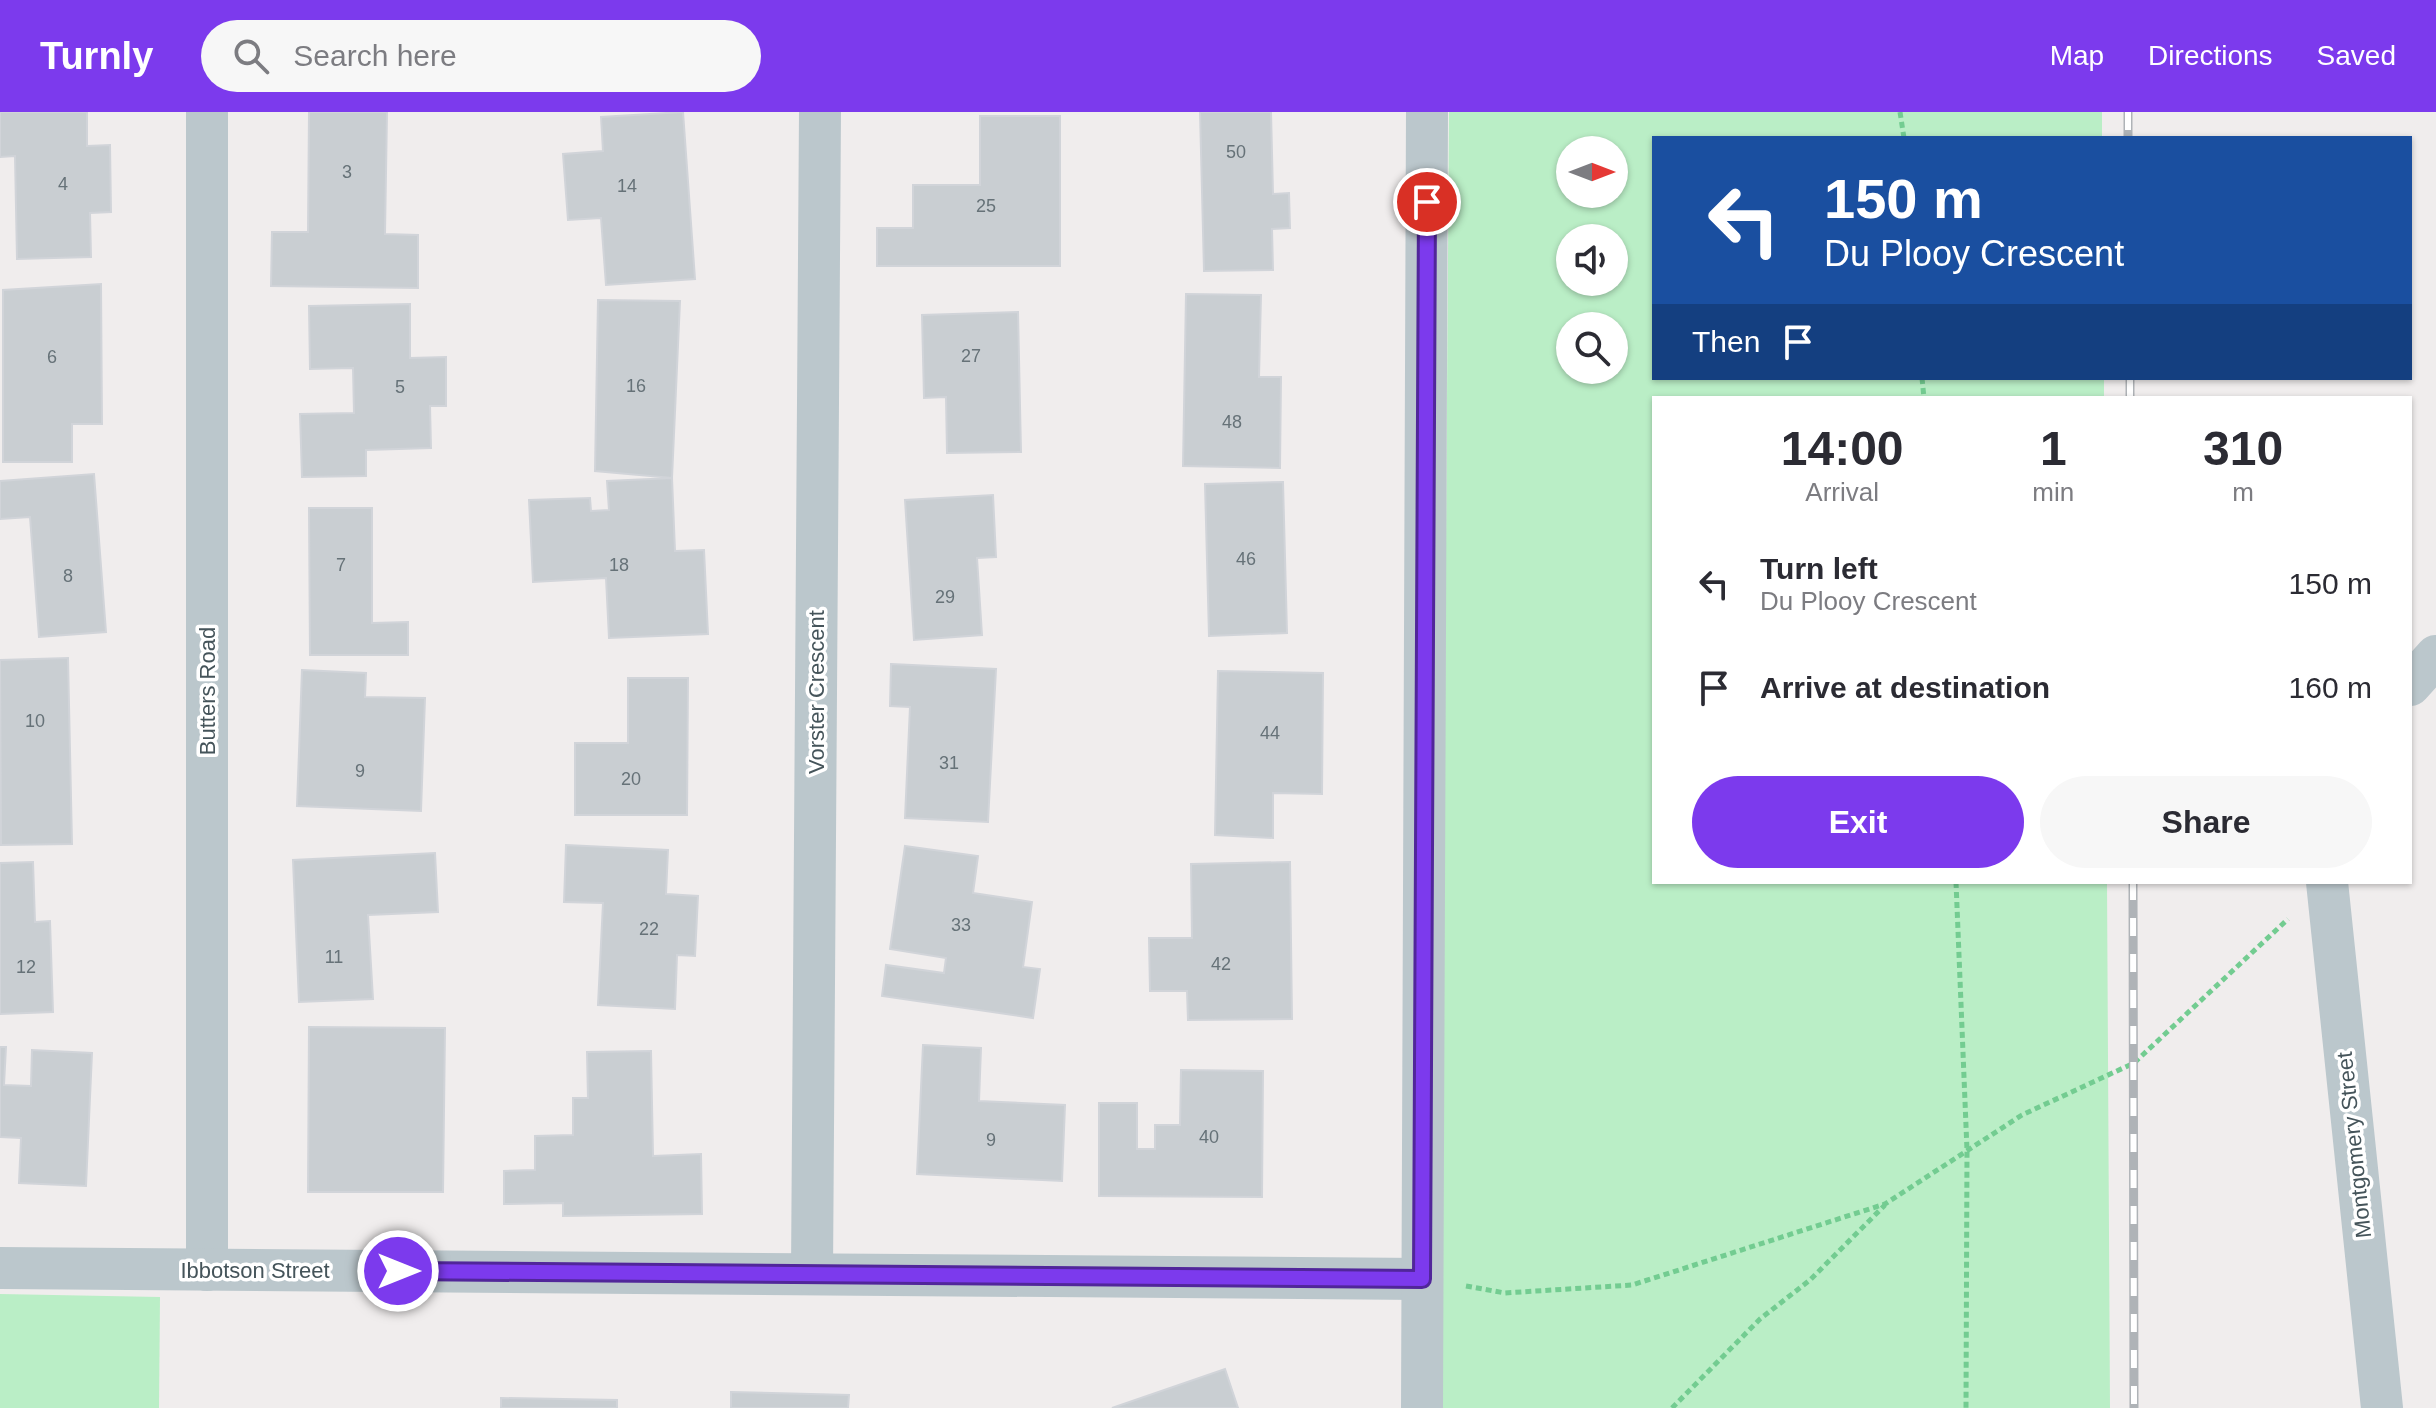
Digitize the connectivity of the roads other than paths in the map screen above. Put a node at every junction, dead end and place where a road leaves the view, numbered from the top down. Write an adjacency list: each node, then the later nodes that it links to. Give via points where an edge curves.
1 (207, 112): 8 (street, Butters Road)
2 (820, 112): 9 (street, Vorster Crescent)
3 (1427, 112): 10 (street)
4 (2436, 656): 5 (street)
5 (2412, 683)
6 (2326, 884): 12 (street, Montgomery Street)
7 (0, 1268): 8 (street, Ibbotson Street)
8 (207, 1270): 9 (street, Ibbotson Street)
9 (812, 1273): 10 (street, Ibbotson Street)
10 (1422, 1279): 11 (street)
11 (1422, 1408)
12 (2382, 1408)

